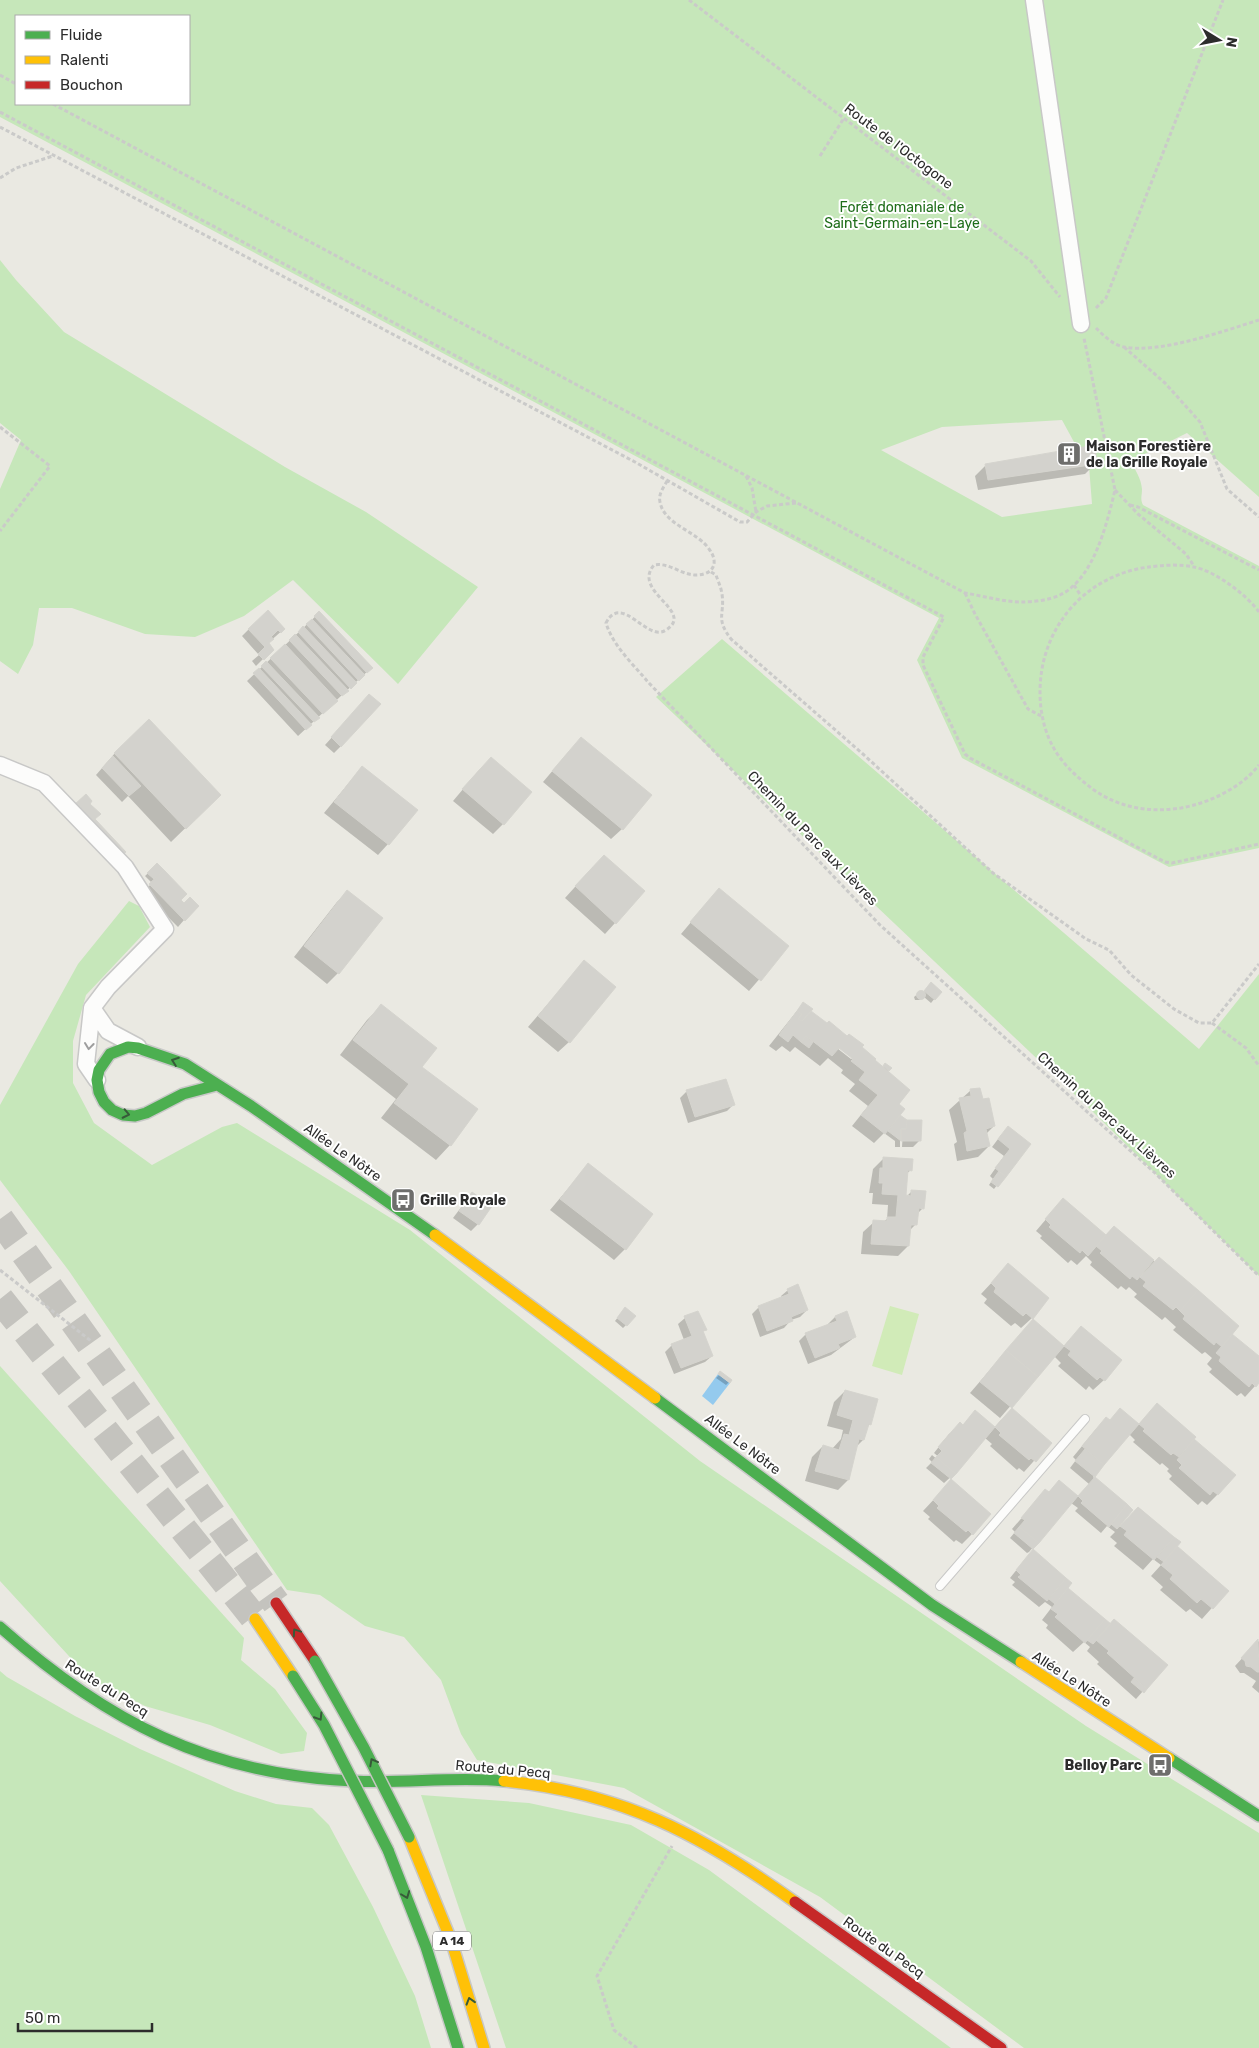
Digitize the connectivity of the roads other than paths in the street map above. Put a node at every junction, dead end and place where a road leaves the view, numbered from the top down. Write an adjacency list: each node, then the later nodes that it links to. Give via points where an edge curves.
1 (1034, 0): 2 (street)
2 (1087, 324)
3 (0, 764): 4 (street, via 44,783 125,866 165,929 108,987)
4 (92, 1008): 5 (street, via 108,1032); 6 (street, one-way to 6, via 86,1064)
5 (138, 1048): 6 (main road, Allée Le Nôtre, via 128,1047 110,1054 99,1070); 7 (main road, Allée Le Nôtre, one-way to 5, via 185,1064)
6 (97, 1080): 7 (main road, one-way to 7, via 99,1092 112,1110 135,1116 182,1094)
7 (217, 1085): 13 (main road, Allée Le Nôtre, via 435,1235 932,1606)
8 (1084, 1420): 9 (lane)
9 (940, 1586)
10 (276, 1603): 15 (main road, A 14, one-way to 10, bridge, via 451,1940 409,1837 354,1726)
11 (255, 1618): 14 (main road, A 14, one-way to 14, bridge, via 328,1733 388,1850 426,1947)
12 (0, 1626): 16 (main road, Route du Pecq, via 46,1667 97,1702 148,1731 206,1756 255,1770 311,1778 370,1782 478,1779 534,1784 641,1812 742,1864)
13 (1259, 1816)
14 (458, 2048)
15 (484, 2048)
16 (1001, 2048)

